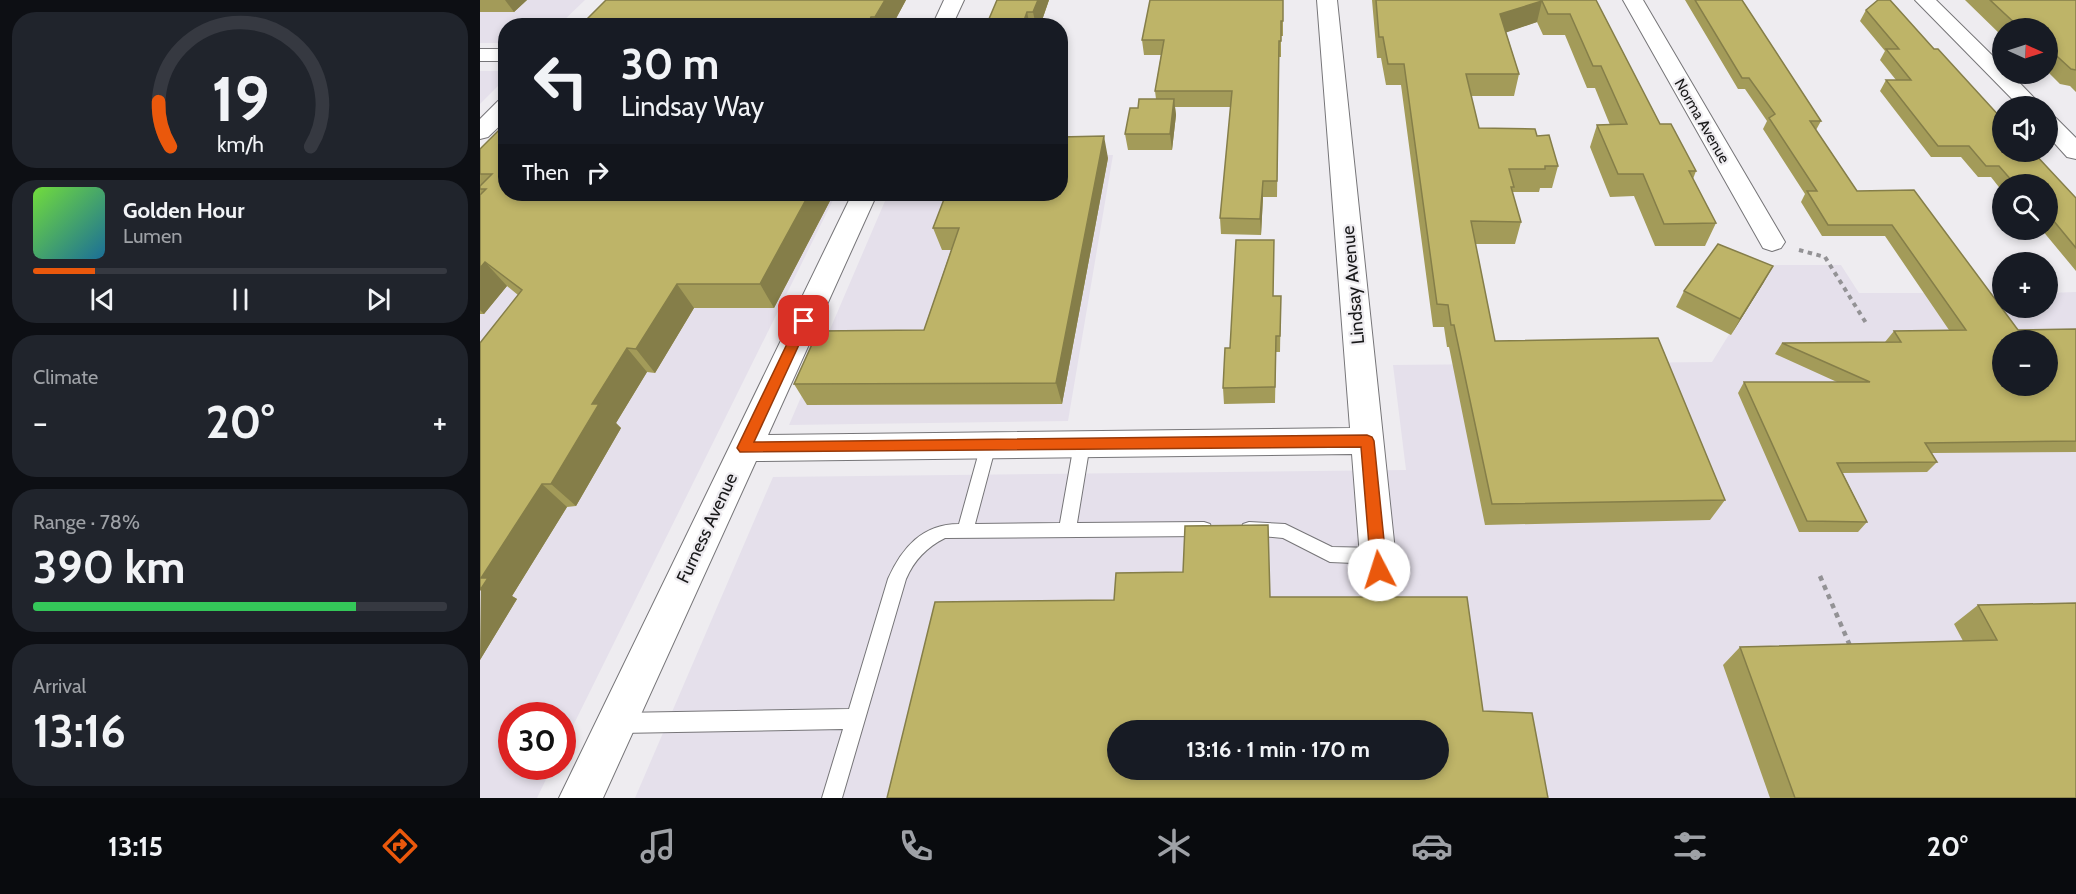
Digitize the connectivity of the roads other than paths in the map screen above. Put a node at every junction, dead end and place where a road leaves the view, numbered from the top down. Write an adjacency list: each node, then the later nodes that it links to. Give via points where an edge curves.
1 (954, 0): 5 (street)
2 (1327, 0): 15 (street, Lindsay Avenue)
3 (1633, 0): 14 (street, Norma Avenue)
4 (1925, 0): 8 (street)
5 (946, 18)
6 (480, 55): 7 (street)
7 (498, 55)
8 (2021, 96)
9 (498, 114): 10 (street)
10 (480, 132)
11 (2058, 133): 12 (street)
12 (2076, 152)
13 (861, 201): 18 (street, Furness Avenue)
14 (1772, 242)
15 (1367, 441): 16 (street); 21 (street, Lindsay Avenue)
16 (1082, 444): 17 (street); 19 (lane)
17 (988, 445): 18 (street); 20 (lane)
18 (745, 448): 23 (street, Furness Avenue)
19 (1067, 530): 20 (lane); 21 (lane, via 1285,531 1330,554)
20 (965, 531): 22 (lane, via 944,531 928,537 906,559)
21 (1378, 563)
22 (856, 719): 23 (lane); 25 (lane)
23 (616, 723): 24 (street, Furness Avenue)
24 (581, 798)
25 (832, 798)

